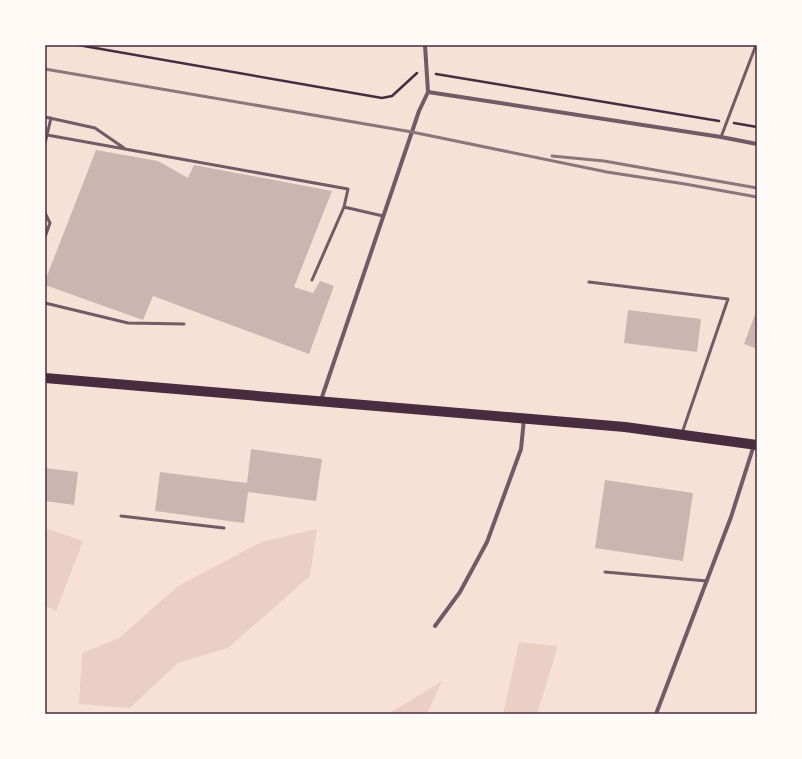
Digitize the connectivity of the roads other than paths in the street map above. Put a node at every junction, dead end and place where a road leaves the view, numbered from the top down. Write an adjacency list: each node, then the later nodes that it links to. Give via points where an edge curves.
1 (425, 45): 3 (street)
2 (756, 45): 7 (lane)
3 (428, 92): 7 (street); 13 (street)
4 (45, 117): 5 (lane)
5 (51, 118): 6 (lane); 10 (lane, via 95,128)
6 (47, 135): 8 (lane); 10 (lane)
7 (721, 137): 9 (street)
8 (45, 143)
9 (757, 144)
10 (126, 150): 11 (lane, via 348,190)
11 (344, 207): 13 (lane); 15 (lane)
12 (45, 213): 14 (lane, via 50,223)
13 (383, 216): 20 (street)
14 (45, 236)
15 (312, 280)
16 (589, 282): 22 (lane, via 728,299)
17 (45, 303): 18 (lane, via 128,323)
18 (184, 324)
19 (45, 378): 20 (main road)
20 (320, 402): 21 (main road)
21 (524, 419): 22 (main road, via 625,427); 28 (street, via 521,449 488,542 460,592)
22 (681, 435): 23 (main road)
23 (756, 445): 27 (street)
24 (121, 516): 25 (lane)
25 (224, 528)
26 (605, 572): 27 (lane)
27 (707, 581): 29 (street)
28 (435, 626)
29 (656, 714)

